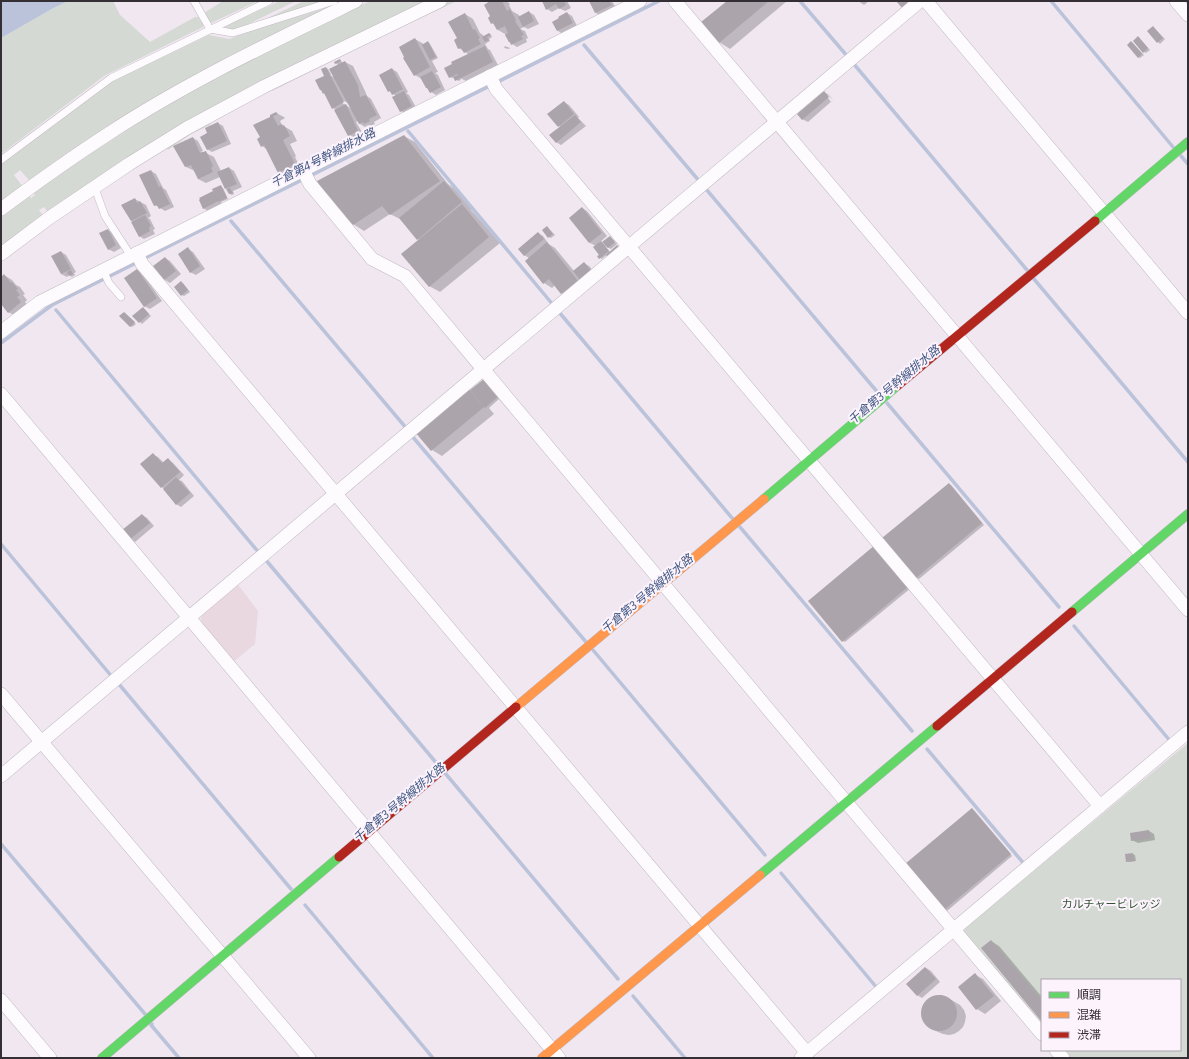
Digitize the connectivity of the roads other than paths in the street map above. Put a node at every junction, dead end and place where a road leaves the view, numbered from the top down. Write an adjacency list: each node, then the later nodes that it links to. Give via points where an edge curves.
1 (194, 1): 12 (lane)
2 (269, 1): 12 (lane)
3 (334, 1): 12 (lane, via 233,33)
4 (356, 1): 19 (street, via 246,55 167,99 108,134)
5 (440, 1): 18 (street, via 206,117)
6 (640, 1): 13 (street)
7 (675, 1): 14 (street)
8 (920, 1): 14 (street)
9 (926, 1): 20 (street)
10 (1176, 1): 11 (street)
11 (1188, 15)
12 (210, 29): 16 (lane, via 111,78)
13 (492, 82): 17 (street); 21 (street)
14 (776, 122): 21 (street); 28 (street)
15 (1188, 142): 20 (street)
16 (1, 160)
17 (305, 175): 23 (street); 29 (street, via 372,259 405,276)
18 (93, 189): 22 (street); 23 (lane, via 105,216)
19 (1, 209)
20 (1106, 216): 26 (street); 28 (street)
21 (629, 246): 29 (street); 31 (street)
22 (1, 254)
23 (137, 257): 24 (street); 32 (street)
24 (104, 271): 25 (lane, via 109,283); 27 (street, via 40,302)
25 (121, 297)
26 (1188, 313)
27 (1, 332)
28 (960, 340): 31 (street); 34 (street)
29 (483, 370): 32 (street); 35 (street)
30 (1, 394): 37 (street)
31 (813, 464): 35 (street); 38 (street)
32 (336, 495): 37 (street); 40 (street)
33 (1188, 514): 34 (street)
34 (1141, 554): 36 (street); 38 (street)
35 (666, 588): 40 (street); 44 (street)
36 (1188, 610)
37 (189, 618): 42 (street); 46 (street)
38 (993, 679): 44 (street); 45 (street)
39 (1, 694): 42 (street)
40 (518, 712): 46 (street); 47 (street)
41 (1188, 732): 45 (street)
42 (42, 742): 43 (street); 49 (street)
43 (1, 776)
44 (846, 802): 47 (street); 48 (street)
45 (1100, 806): 48 (street)
46 (372, 836): 49 (street); 52 (street)
47 (699, 925): 52 (street); 53 (street)
48 (954, 929): 51 (street); 53 (street)
49 (226, 959): 55 (street); 56 (street)
50 (1, 1000): 54 (street)
51 (1041, 1033)
52 (556, 1054): 57 (street)
53 (806, 1056)
54 (50, 1058)
55 (102, 1058)
56 (309, 1058)
57 (542, 1058)

